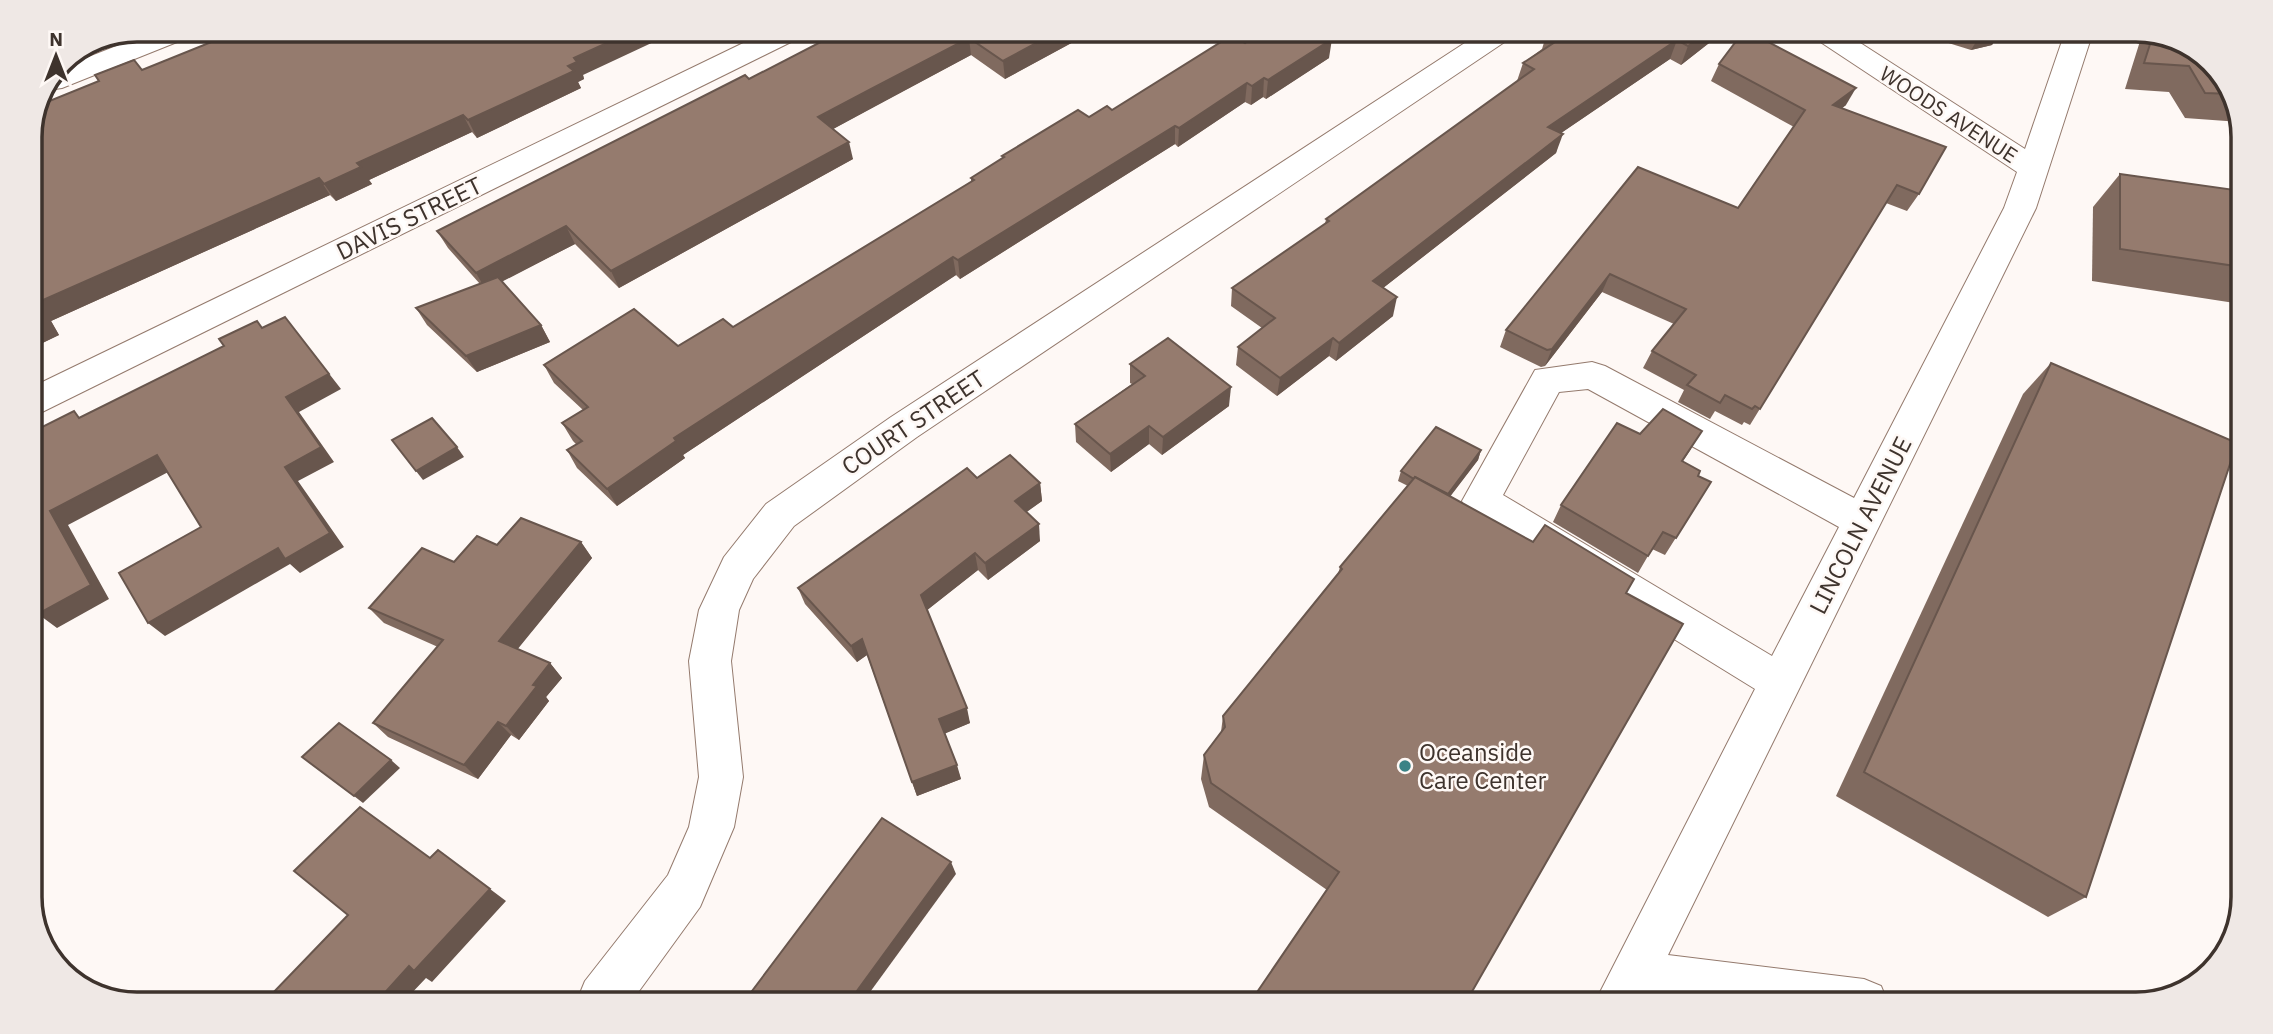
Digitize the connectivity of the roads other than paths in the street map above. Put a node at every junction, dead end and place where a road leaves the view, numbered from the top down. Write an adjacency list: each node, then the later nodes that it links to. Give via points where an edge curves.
1 (152, 42): 6 (street)
2 (769, 42): 8 (street, DAVIS STREET)
3 (1485, 42): 12 (street, COURT STREET, via 904,426 780,515 738,569 719,610 710,661 721,777 711,827 684,891)
4 (1840, 42): 7 (street, WOODS AVENUE)
5 (2076, 42): 7 (street, LINCOLN AVENUE)
6 (91, 66)
7 (2031, 167): 9 (street, LINCOLN AVENUE, via 2020,208)
8 (42, 398)
9 (1862, 521): 10 (street, LINCOLN AVENUE); 10 (street, via 1592,375 1548,380 1481,500)
10 (1781, 683): 11 (street, LINCOLN AVENUE)
11 (1627, 989): 13 (street)
12 (607, 992)
13 (1678, 992)

